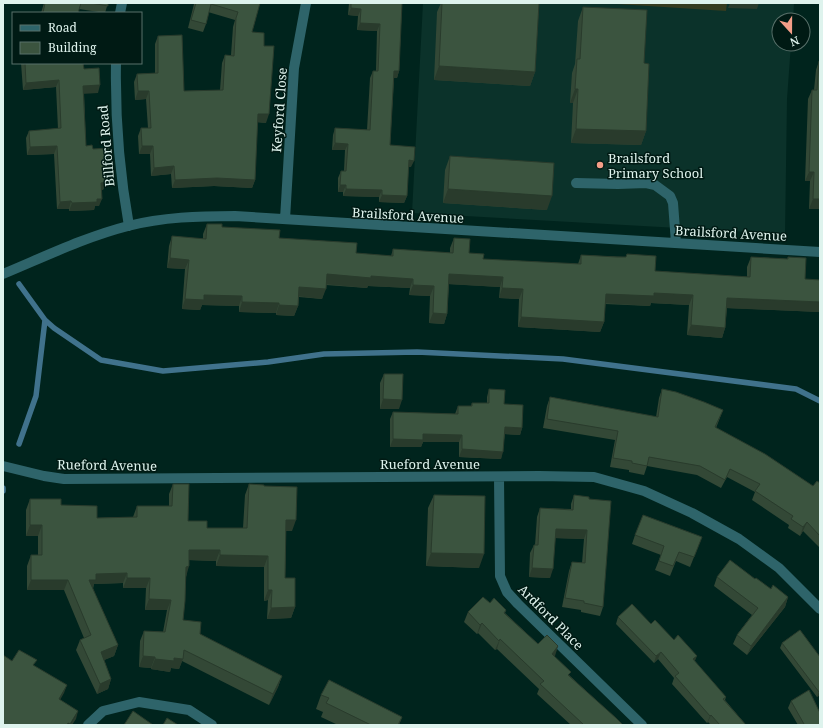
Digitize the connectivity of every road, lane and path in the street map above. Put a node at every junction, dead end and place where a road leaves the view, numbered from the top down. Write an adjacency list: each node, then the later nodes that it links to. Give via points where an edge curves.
1 (306, 3): 4 (street, Keyford Close, via 294,68)
2 (116, 64): 5 (street, Billford Road, via 117,145)
3 (576, 183): 6 (street, via 655,185 670,196 673,204)
4 (285, 219): 5 (street, Brailsford Avenue, via 202,216 164,219); 6 (street, Brailsford Avenue)
5 (129, 226): 8 (street, Brailsford Avenue, via 99,235)
6 (676, 243): 7 (street, Brailsford Avenue)
7 (820, 252)
8 (3, 274)
9 (3, 466): 10 (street, Rueford Avenue, via 64,479)
10 (499, 477): 11 (street, Rueford Avenue, via 594,477 644,491 692,513 739,539 780,568); 14 (street, Ardford Place, via 500,576 508,592)
11 (820, 609)
12 (88, 725): 13 (street, via 103,712 139,702 189,710)
13 (212, 725)
14 (642, 725)

